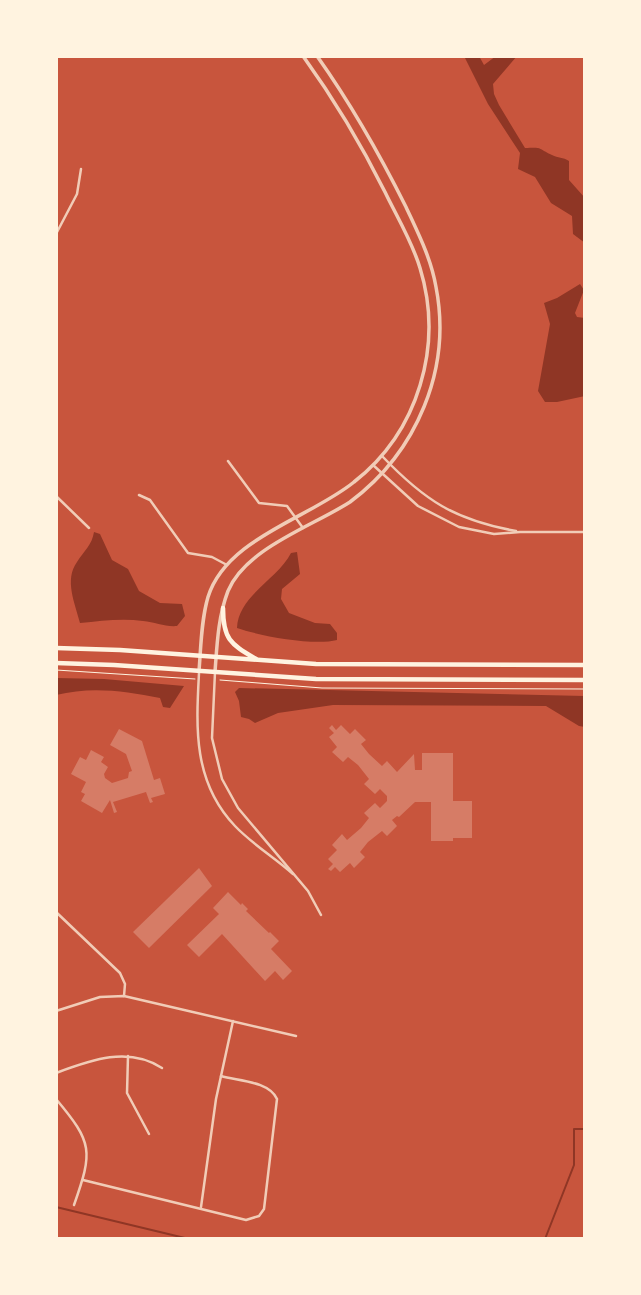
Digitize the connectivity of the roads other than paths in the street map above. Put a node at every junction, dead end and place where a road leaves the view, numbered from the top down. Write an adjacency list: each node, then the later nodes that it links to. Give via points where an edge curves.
1 (303, 56): 5 (street)
2 (317, 56): 3 (street)
3 (383, 163): 5 (street); 9 (street, via 427,254 440,322 439,353 427,400)
4 (81, 169): 6 (street, via 77,194)
5 (373, 169): 7 (street, via 418,262 429,315 421,385 405,422)
6 (56, 234)
7 (382, 456): 9 (street); 10 (street)
8 (228, 461): 14 (street, via 259,503 286,505)
9 (390, 464): 11 (street); 17 (street, via 455,515)
10 (373, 465): 11 (street); 14 (street)
11 (382, 474): 16 (street, via 350,502); 17 (street, via 411,501 442,520 484,533)
12 (139, 495): 19 (street, via 150,500 188,553)
13 (56, 496): 15 (street)
14 (296, 519): 16 (street); 19 (street, via 254,542)
15 (89, 528)
16 (303, 529): 20 (street, via 248,563 232,583)
17 (520, 532): 18 (street)
18 (585, 532)
19 (227, 565): 22 (street, via 207,599)
20 (223, 608): 23 (street); 24 (main road, via 229,640)
21 (56, 648): 22 (main road)
22 (201, 656): 23 (main road); 27 (street)
23 (216, 657): 24 (main road); 28 (street)
24 (257, 660): 26 (main road)
25 (56, 663): 27 (main road)
26 (585, 665)
27 (200, 671): 28 (main road); 30 (street, via 197,740 217,801 236,827)
28 (215, 672): 29 (main road, via 316,678); 30 (street, via 212,730 222,779 238,808)
29 (585, 680)
30 (298, 879): 32 (street)
31 (56, 912): 33 (street, via 120,973)
32 (320, 915)
33 (124, 996): 34 (street, via 100,997); 35 (street)
34 (56, 1011)
35 (233, 1021): 36 (street); 40 (street)
36 (296, 1036)
37 (128, 1056): 38 (street); 39 (street, via 100,1058); 42 (street, via 127,1093)
38 (162, 1068)
39 (56, 1073)
40 (221, 1076): 45 (street); 45 (street, via 266,1087 277,1099 264,1209 246,1220)
41 (56, 1099): 43 (street, via 76,1122 86,1144)
42 (149, 1134)
43 (83, 1180): 44 (street); 45 (street)
44 (74, 1205)
45 (201, 1209)

